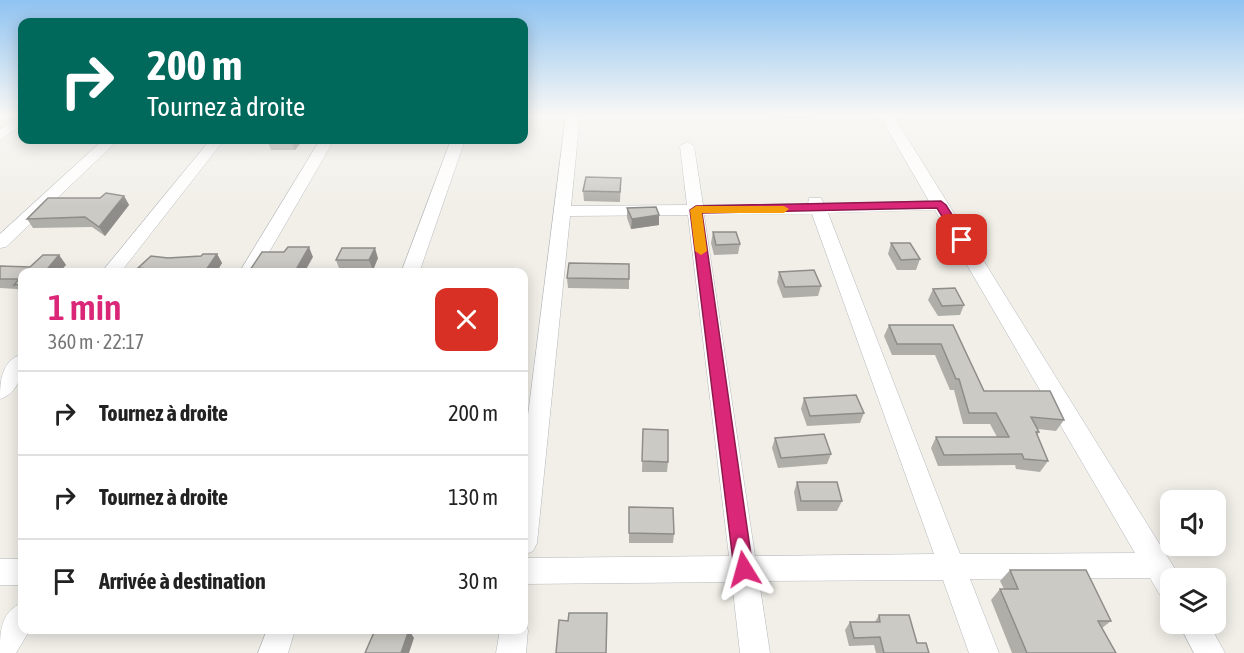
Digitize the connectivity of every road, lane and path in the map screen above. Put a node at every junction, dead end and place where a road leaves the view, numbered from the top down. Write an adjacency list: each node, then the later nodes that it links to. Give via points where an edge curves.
1 (105, 145): 12 (street)
2 (213, 145): 13 (street)
3 (324, 145): 14 (street)
4 (456, 145): 15 (street)
5 (570, 145): 11 (street)
6 (905, 145): 9 (street)
7 (687, 146): 10 (street)
8 (816, 205): 9 (street); 10 (street); 19 (street)
9 (941, 205): 21 (street)
10 (696, 210): 11 (street); 20 (street)
11 (562, 211): 18 (street)
12 (0, 243)
13 (114, 268)
14 (251, 268)
15 (412, 268)
16 (18, 367): 17 (street)
17 (0, 391)
18 (528, 508)
19 (952, 567): 20 (street); 25 (street); 34 (street)
20 (744, 569): 22 (street); 33 (street)
21 (1160, 569)
22 (528, 571)
23 (0, 572): 24 (street)
24 (18, 572)
25 (1160, 576)
26 (18, 623): 30 (street)
27 (280, 634): 31 (street)
28 (513, 634): 32 (street)
29 (1199, 634): 35 (street)
30 (0, 652)
31 (273, 653)
32 (511, 653)
33 (755, 653)
34 (984, 653)
35 (1210, 653)

